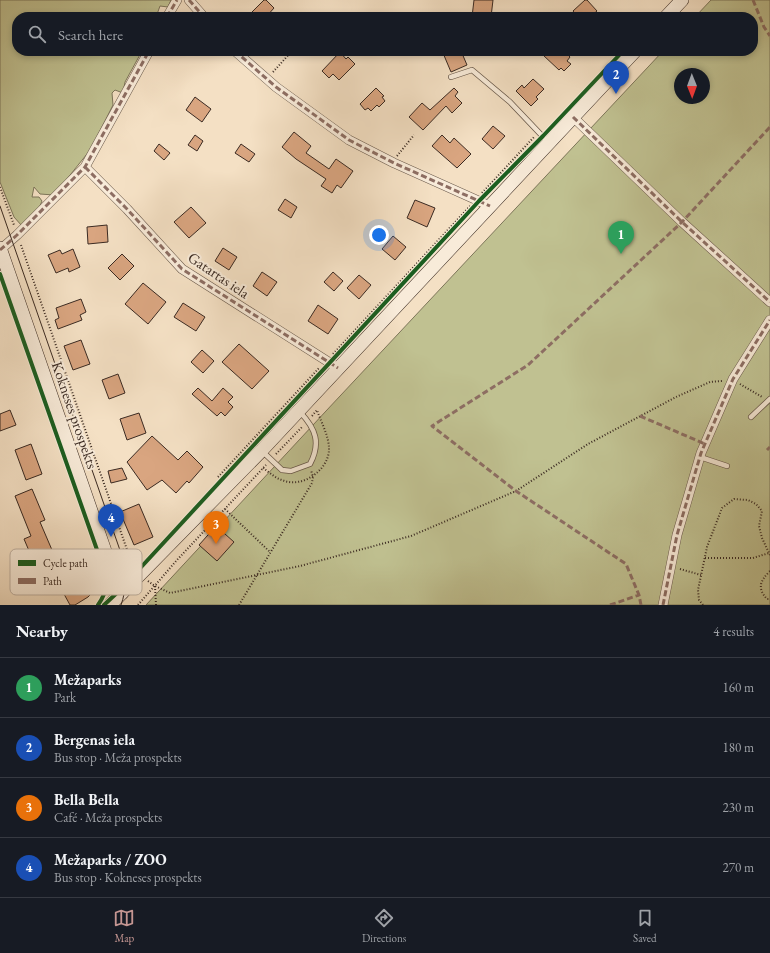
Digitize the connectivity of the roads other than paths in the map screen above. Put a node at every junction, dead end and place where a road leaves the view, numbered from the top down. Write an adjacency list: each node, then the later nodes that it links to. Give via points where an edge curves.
1 (177, 0): 4 (street)
2 (189, 0): 5 (street)
3 (682, 0): 6 (street)
4 (171, 12)
5 (200, 12)
6 (671, 12)
7 (146, 56): 13 (street)
8 (241, 56): 14 (street, via 276,87 349,140)
9 (630, 56): 11 (street)
10 (451, 77): 12 (lane, via 472,70 510,102)
11 (573, 117): 12 (street); 16 (street)
12 (549, 142): 14 (street)
13 (85, 167): 15 (street); 18 (street, Gatartas iela, via 182,269)
14 (482, 202): 18 (street)
15 (0, 249): 25 (street, Kokneses prospekts)
16 (770, 302)
17 (770, 320): 23 (street, via 733,379)
18 (332, 364): 20 (street)
19 (769, 399): 21 (lane)
20 (299, 411): 22 (street); 22 (lane, via 311,424 316,438 315,455 310,464 291,471 282,470)
21 (750, 416)
22 (266, 455): 26 (street)
23 (700, 458): 24 (lane); 29 (street, via 677,535)
24 (727, 466)
25 (104, 549)
26 (142, 564)
27 (119, 595): 28 (street)
28 (110, 605)
29 (663, 605)

